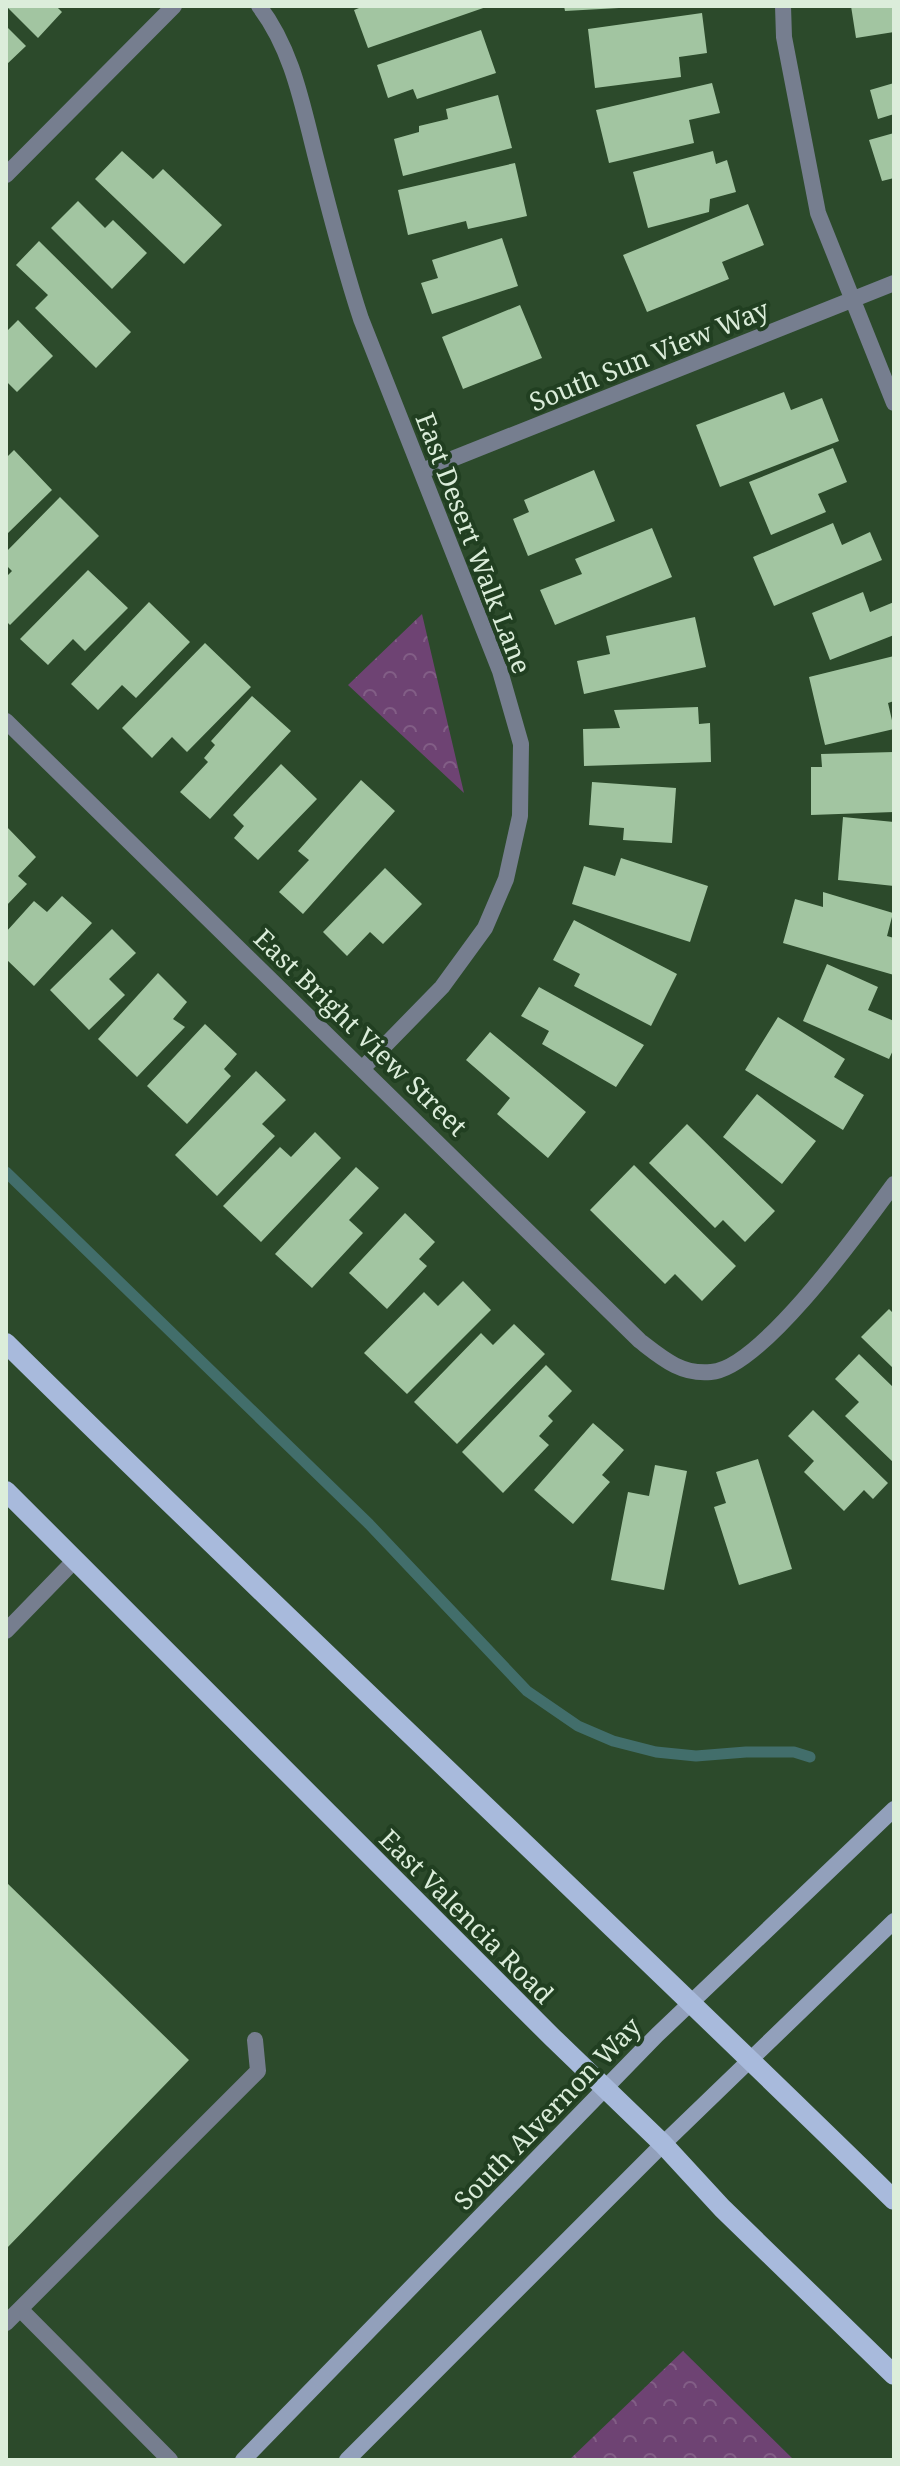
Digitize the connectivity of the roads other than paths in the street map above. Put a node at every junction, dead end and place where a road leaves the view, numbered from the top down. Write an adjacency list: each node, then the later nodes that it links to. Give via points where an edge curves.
1 (174, 6): 4 (street)
2 (259, 6): 8 (street, East Desert Walk Lane, via 276,28 298,88 347,279)
3 (783, 6): 6 (street, via 784,37 818,213)
4 (6, 175)
5 (894, 283): 6 (street, South Sun View Way)
6 (853, 299): 7 (street); 8 (street, South Sun View Way)
7 (894, 403)
8 (422, 471): 10 (street, East Desert Walk Lane, via 500,671 521,744 520,816 506,879 485,928 442,987)
9 (6, 721): 10 (street, East Bright View Street)
10 (363, 1068): 11 (street, East Bright View Street, via 640,1341 686,1371 714,1373 741,1360 813,1291)
11 (894, 1184)
12 (6, 1343): 18 (main road)
13 (6, 1491): 14 (main road, East Valencia Road)
14 (74, 1561): 15 (street); 21 (main road, East Valencia Road)
15 (6, 1631)
16 (894, 1809): 18 (main road, South Alvernon Way)
17 (894, 1921): 20 (main road)
18 (692, 2002): 20 (main road); 21 (main road, South Alvernon Way)
19 (255, 2040): 24 (street, via 258,2071)
20 (751, 2059): 22 (main road); 23 (main road)
21 (606, 2089): 22 (main road, East Valencia Road); 28 (main road, South Alvernon Way)
22 (663, 2144): 26 (main road, East Valencia Road); 29 (main road)
23 (894, 2200)
24 (20, 2309): 25 (street); 27 (street)
25 (6, 2323)
26 (894, 2375)
27 (170, 2460)
28 (243, 2460)
29 (347, 2460)

